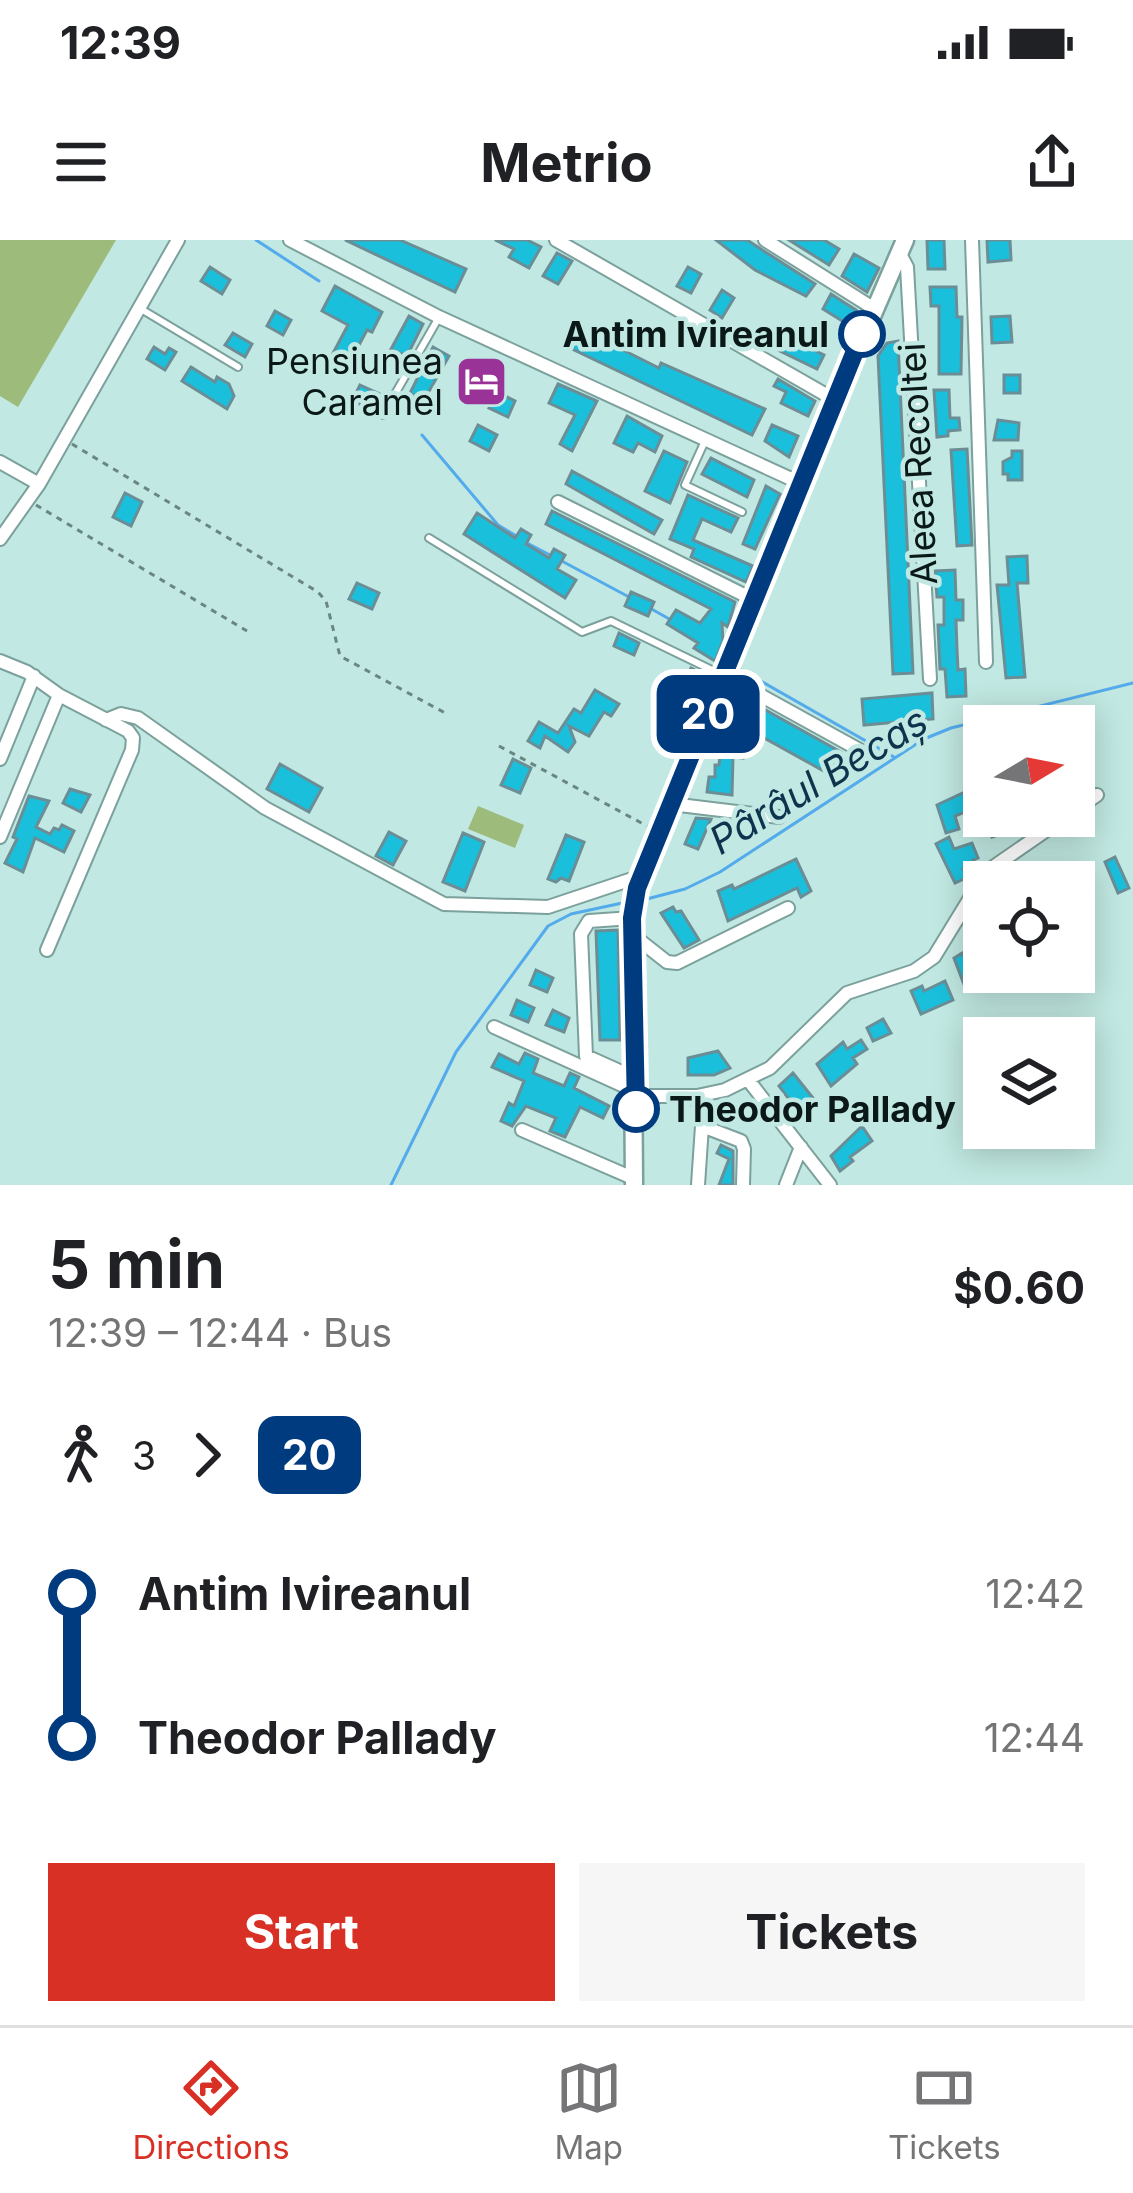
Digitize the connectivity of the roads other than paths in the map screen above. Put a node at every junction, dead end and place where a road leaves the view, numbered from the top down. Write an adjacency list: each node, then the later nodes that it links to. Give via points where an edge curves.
1 (178, 240): 8 (street)
2 (290, 240): 9 (street)
3 (556, 240): 11 (street)
4 (765, 240): 7 (street)
5 (972, 240): 23 (street)
6 (902, 246): 7 (main road); 26 (street, Aleea Recoltei)
7 (873, 308): 11 (main road)
8 (140, 309): 10 (lane); 16 (street)
9 (439, 317): 12 (lane); 13 (street)
10 (238, 367)
11 (835, 400): 15 (main road)
12 (383, 415)
13 (706, 440): 15 (street); 18 (lane, via 685,485)
14 (0, 462): 16 (street)
15 (800, 483): 21 (main road)
16 (39, 484): 19 (street)
17 (558, 502): 21 (street)
18 (742, 512)
19 (3, 532)
20 (429, 538): 24 (lane, via 582,632 611,620)
21 (754, 600): 24 (main road)
22 (0, 661): 25 (street)
23 (986, 662)
24 (724, 675): 29 (street); 31 (main road)
25 (34, 676): 27 (street); 30 (street)
26 (930, 679)
27 (59, 695): 28 (street); 33 (street)
28 (106, 720): 35 (street, via 138,718 265,808 444,904 548,907); 38 (street, via 128,731 132,750)
29 (865, 754)
30 (0, 759)
31 (671, 804): 32 (street); 35 (main road)
32 (779, 817)
33 (0, 837)
34 (1037, 837): 40 (street, via 986,872 934,957 848,992)
35 (639, 882): 37 (main road)
36 (788, 908): 37 (street, via 674,963)
37 (633, 922): 41 (main road); 41 (street, via 590,921 581,934 586,1056)
38 (47, 950)
39 (494, 1027): 41 (street)
40 (749, 1081): 42 (street); 45 (street)
41 (635, 1084): 42 (street, via 660,1098); 46 (main road)
42 (697, 1096): 43 (street)
43 (702, 1126): 47 (street); 48 (street, via 741,1141)
44 (522, 1130): 46 (street)
45 (801, 1147): 49 (street); 50 (street)
46 (635, 1182)
47 (698, 1185)
48 (742, 1185)
49 (786, 1185)
50 (830, 1185)

